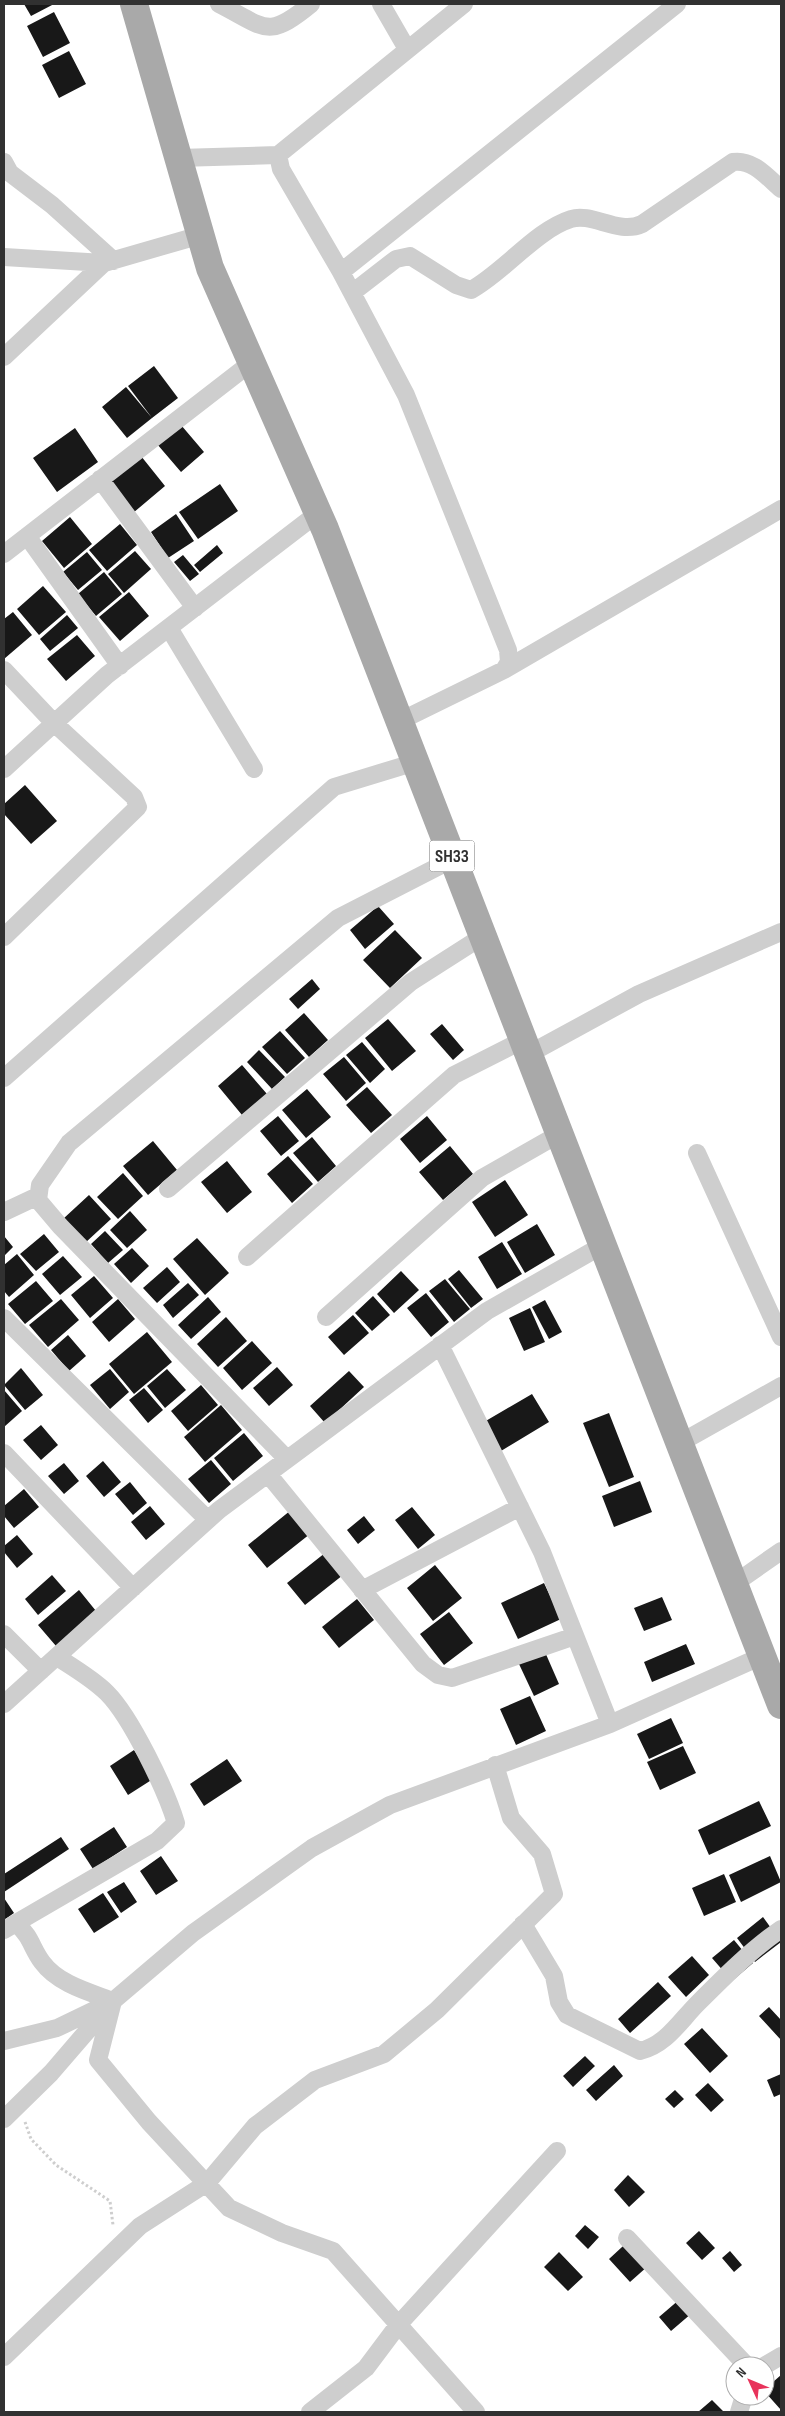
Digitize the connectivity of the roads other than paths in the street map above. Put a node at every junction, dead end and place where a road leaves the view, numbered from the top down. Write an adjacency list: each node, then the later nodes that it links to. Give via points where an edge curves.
1 (220, 4): 2 (street, via 266,28 280,26)
2 (311, 4)
3 (381, 4): 7 (street)
4 (464, 4): 7 (street)
5 (677, 4): 15 (street)
6 (140, 5): 9 (main road, SH33)
7 (407, 49): 8 (street)
8 (278, 155): 9 (street); 15 (street, via 281,169)
9 (179, 158): 12 (main road, SH33)
10 (4, 162): 14 (street, via 10,173 52,205)
11 (781, 189): 16 (street, via 751,164 733,162 632,228 573,218 556,225 470,290 456,285 410,256 396,259)
12 (201, 235): 14 (street); 18 (main road, SH33, via 210,268)
13 (4, 257): 14 (street)
14 (109, 262): 17 (street)
15 (341, 272): 16 (street)
16 (352, 293): 28 (street, via 409,404 508,650 509,662)
17 (4, 357)
18 (252, 362): 19 (street); 21 (main road, SH33)
19 (100, 479): 22 (street); 24 (street)
20 (781, 509): 28 (street)
21 (318, 513): 24 (street); 29 (main road, SH33)
22 (26, 536): 23 (street); 26 (street)
23 (4, 554)
24 (195, 608): 25 (street)
25 (169, 628): 26 (street); 33 (street)
26 (120, 666): 30 (street)
27 (4, 670): 30 (street)
28 (504, 670): 29 (street)
29 (400, 721): 31 (main road, SH33)
30 (54, 723): 32 (street); 37 (street, via 134,797 138,807)
31 (416, 762): 34 (main road, SH33); 39 (street, via 334,787)
32 (4, 769)
33 (254, 769)
34 (453, 860): 36 (main road, SH33); 43 (street, via 338,918 69,1143 40,1185)
35 (781, 932): 38 (street)
36 (483, 936): 38 (main road, SH33); 42 (street, via 411,982)
37 (4, 937)
38 (526, 1047): 40 (main road, SH33); 46 (street, via 454,1075)
39 (4, 1078)
40 (559, 1134): 45 (main road, SH33); 47 (street, via 482,1178)
41 (697, 1153): 49 (street)
42 (168, 1189)
43 (38, 1196): 44 (street); 54 (street, via 60,1226)
44 (4, 1212)
45 (603, 1245): 50 (street, via 487,1311); 52 (main road, SH33)
46 (247, 1256)
47 (326, 1317)
48 (4, 1318): 57 (street)
49 (781, 1337)
50 (440, 1345): 54 (street); 56 (street)
51 (781, 1386): 52 (street)
52 (680, 1443): 59 (main road, SH33)
53 (4, 1452): 60 (street)
54 (287, 1459): 55 (street)
55 (268, 1474): 57 (street); 61 (street)
56 (520, 1507): 61 (street); 63 (street, via 542,1552)
57 (208, 1520): 60 (street)
58 (781, 1550): 59 (street)
59 (734, 1584): 65 (main road, SH33)
60 (133, 1588): 64 (street)
61 (362, 1590): 63 (street, via 423,1664 438,1675 452,1678)
62 (4, 1634): 66 (street)
63 (575, 1636): 69 (street)
64 (57, 1657): 66 (street); 72 (street, via 94,1682 124,1713 176,1823 157,1841)
65 (772, 1670): 68 (main road, SH33); 69 (street)
66 (41, 1671): 67 (street)
67 (4, 1704)
68 (781, 1705)
69 (610, 1724): 70 (street)
70 (495, 1765): 71 (street, via 511,1818 542,1854 554,1894); 74 (street, via 390,1805 312,1848 193,1933)
71 (523, 1924): 73 (street, via 554,1976 559,2002 567,2015 640,2051 665,2039 726,1976); 78 (street, via 437,2010 384,2054 315,2080 255,2126)
72 (10, 1926): 74 (street, via 28,1934 42,1962 69,1985)
73 (781, 1929)
74 (113, 2001): 75 (street, via 57,2028); 76 (street, via 51,2073); 78 (street, via 98,2060 149,2122)
75 (4, 2041)
76 (8, 2115)
77 (557, 2151): 80 (street)
78 (207, 2183): 80 (street, via 229,2208 282,2233 334,2251); 82 (street, via 140,2226)
79 (627, 2238): 81 (street)
80 (399, 2324): 83 (street, via 366,2368); 84 (street)
81 (738, 2356)
82 (4, 2357)
83 (310, 2412)
84 (476, 2412)

